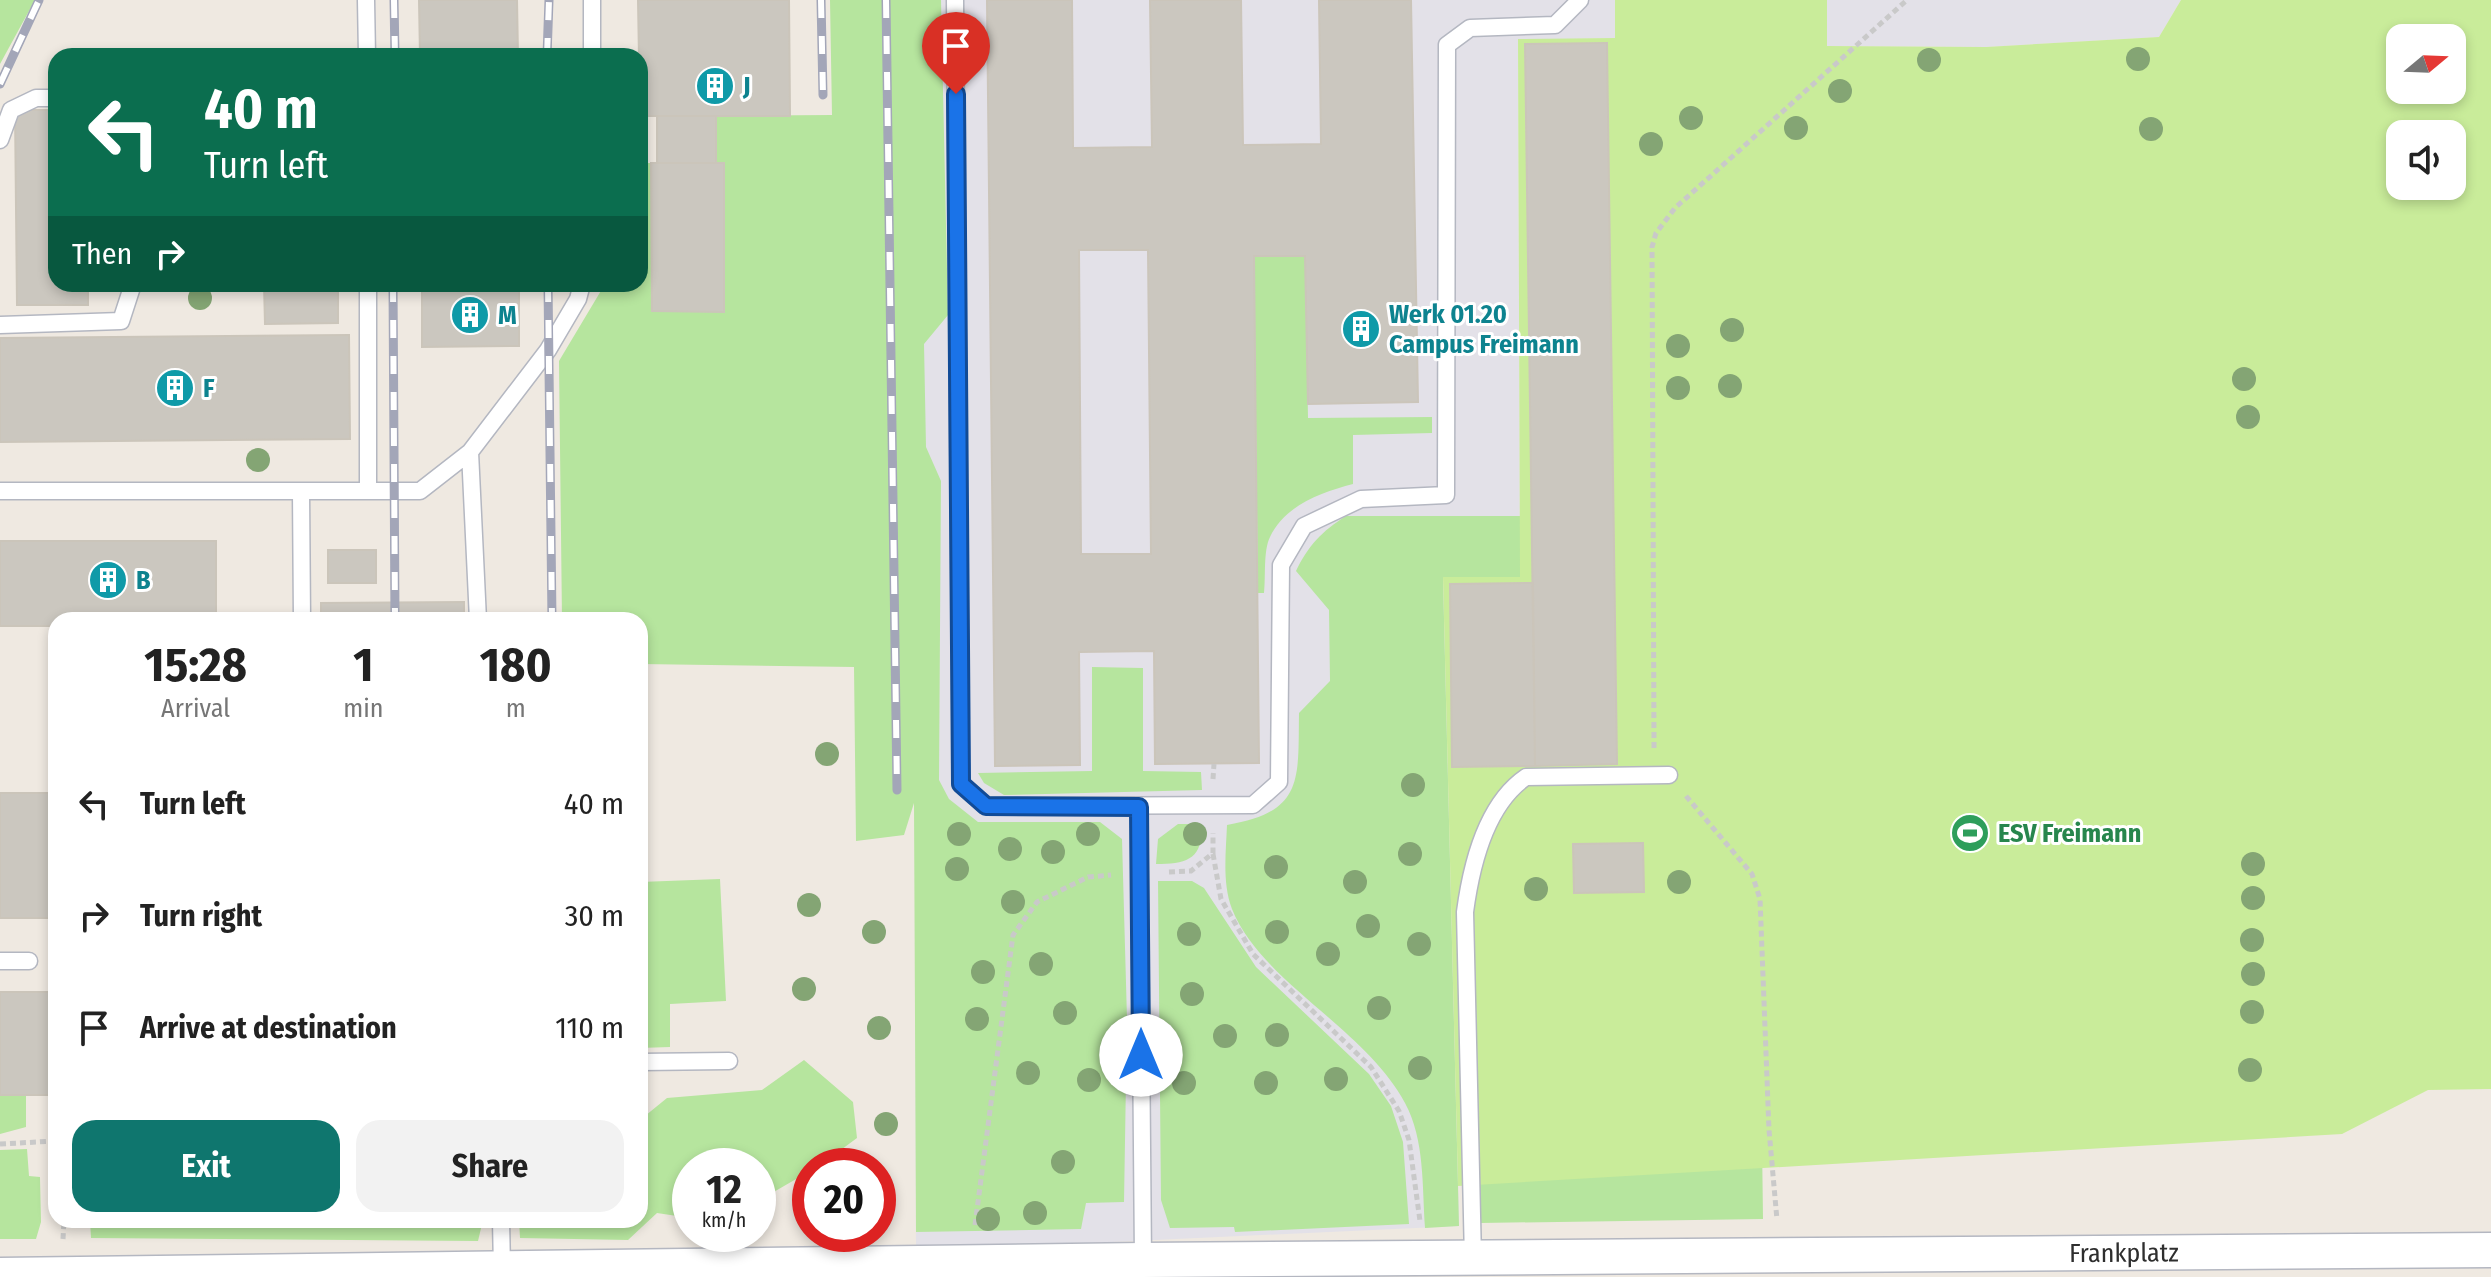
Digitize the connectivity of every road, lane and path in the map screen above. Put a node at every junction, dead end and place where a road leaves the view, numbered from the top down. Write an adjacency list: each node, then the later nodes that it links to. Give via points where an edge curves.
1 (366, 0): 6 (lane)
2 (592, 0): 7 (lane)
3 (955, 0): 23 (lane, via 961,784 986,806)
4 (1580, 0): 22 (lane, via 1555,25 1470,28 1447,45 1446,495 1361,499 1304,526 1281,565 1279,782 1253,805)
5 (1907, 0): 21 (path, via 1675,208 1656,233 1652,738)
6 (367, 48)
7 (592, 48)
8 (48, 98): 9 (lane, via 11,110)
9 (0, 140)
10 (130, 292): 13 (lane, via 121,321)
11 (368, 292): 17 (lane)
12 (580, 292): 14 (lane, via 548,350)
13 (0, 325)
14 (470, 452): 17 (lane, via 420,491); 19 (lane)
15 (0, 491): 16 (lane)
16 (301, 491): 17 (lane); 18 (lane)
17 (368, 491)
18 (302, 612)
19 (478, 612)
20 (1214, 764): 22 (path)
21 (1669, 775): 36 (lane, via 1526,777 1505,797 1470,870 1465,912); 38 (path, via 1752,874 1760,899)
22 (1213, 806): 23 (lane); 24 (path)
23 (1139, 807): 25 (lane)
24 (1213, 853): 25 (path, via 1191,871); 33 (path, via 1221,899 1253,954 1371,1067 1399,1111 1409,1140)
25 (1139, 874): 34 (path, via 1088,877 1075,883 1037,902 1013,935); 37 (lane)
26 (0, 961): 27 (lane)
27 (29, 961)
28 (729, 1061): 29 (lane)
29 (648, 1062)
30 (48, 1141): 31 (path)
31 (0, 1144)
32 (501, 1228): 39 (lane)
33 (1422, 1233)
34 (974, 1238)
35 (2491, 1250): 38 (street, Frankplatz)
36 (1473, 1259): 37 (street, Frankplatz); 38 (street, Frankplatz)
37 (1143, 1260): 39 (street, Frankplatz)
38 (1780, 1266)
39 (502, 1269): 41 (street, Frankplatz)
40 (0, 1275): 41 (street, Frankplatz)
41 (68, 1276)

